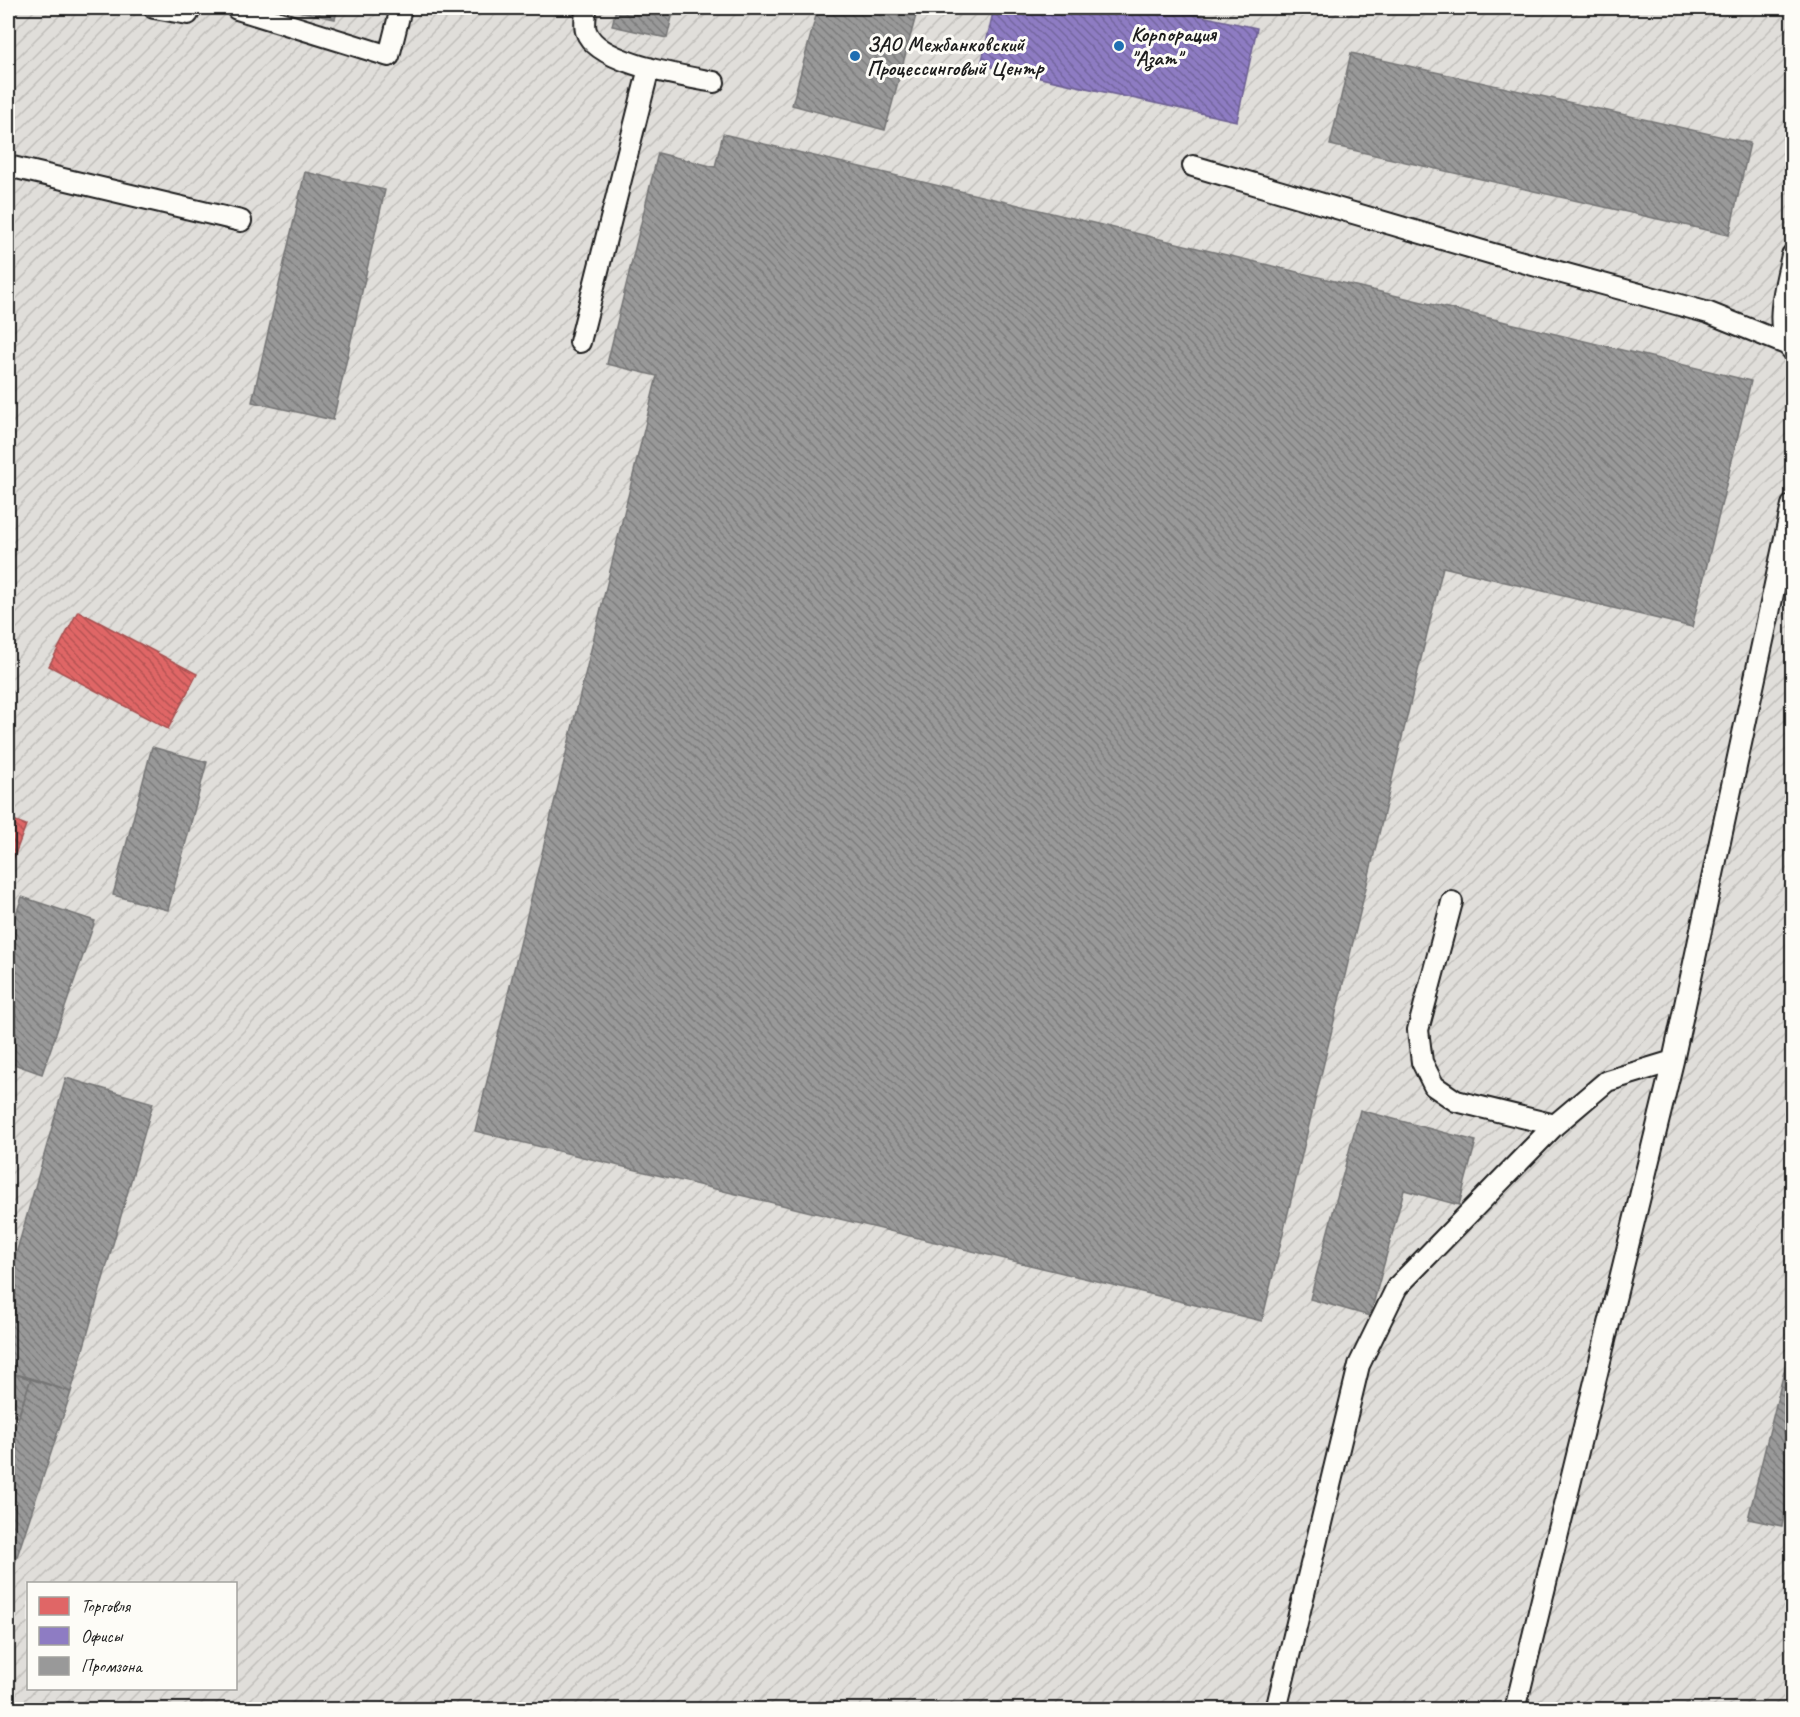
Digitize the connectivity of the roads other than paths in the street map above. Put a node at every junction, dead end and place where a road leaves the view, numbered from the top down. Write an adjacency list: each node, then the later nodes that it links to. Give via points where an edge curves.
1 (154, 8): 5 (lane)
2 (401, 8): 4 (lane, via 389,56)
3 (586, 8): 6 (lane, via 586,30 594,45)
4 (237, 9)
5 (188, 14)
6 (649, 68): 7 (lane); 12 (lane)
7 (714, 82)
8 (8, 166): 10 (lane)
9 (1192, 166): 13 (lane, via 1710,313)
10 (241, 221)
11 (1792, 255): 13 (lane, via 1781,325)
12 (580, 342)
13 (1789, 347)
14 (1792, 505): 16 (lane)
15 (1452, 902): 17 (lane, via 1418,1030 1422,1062 1434,1086 1456,1101)
16 (1673, 1061): 17 (lane, via 1607,1081); 19 (lane)
17 (1555, 1125): 18 (lane, via 1397,1287 1359,1365)
18 (1276, 1710)
19 (1515, 1710)

